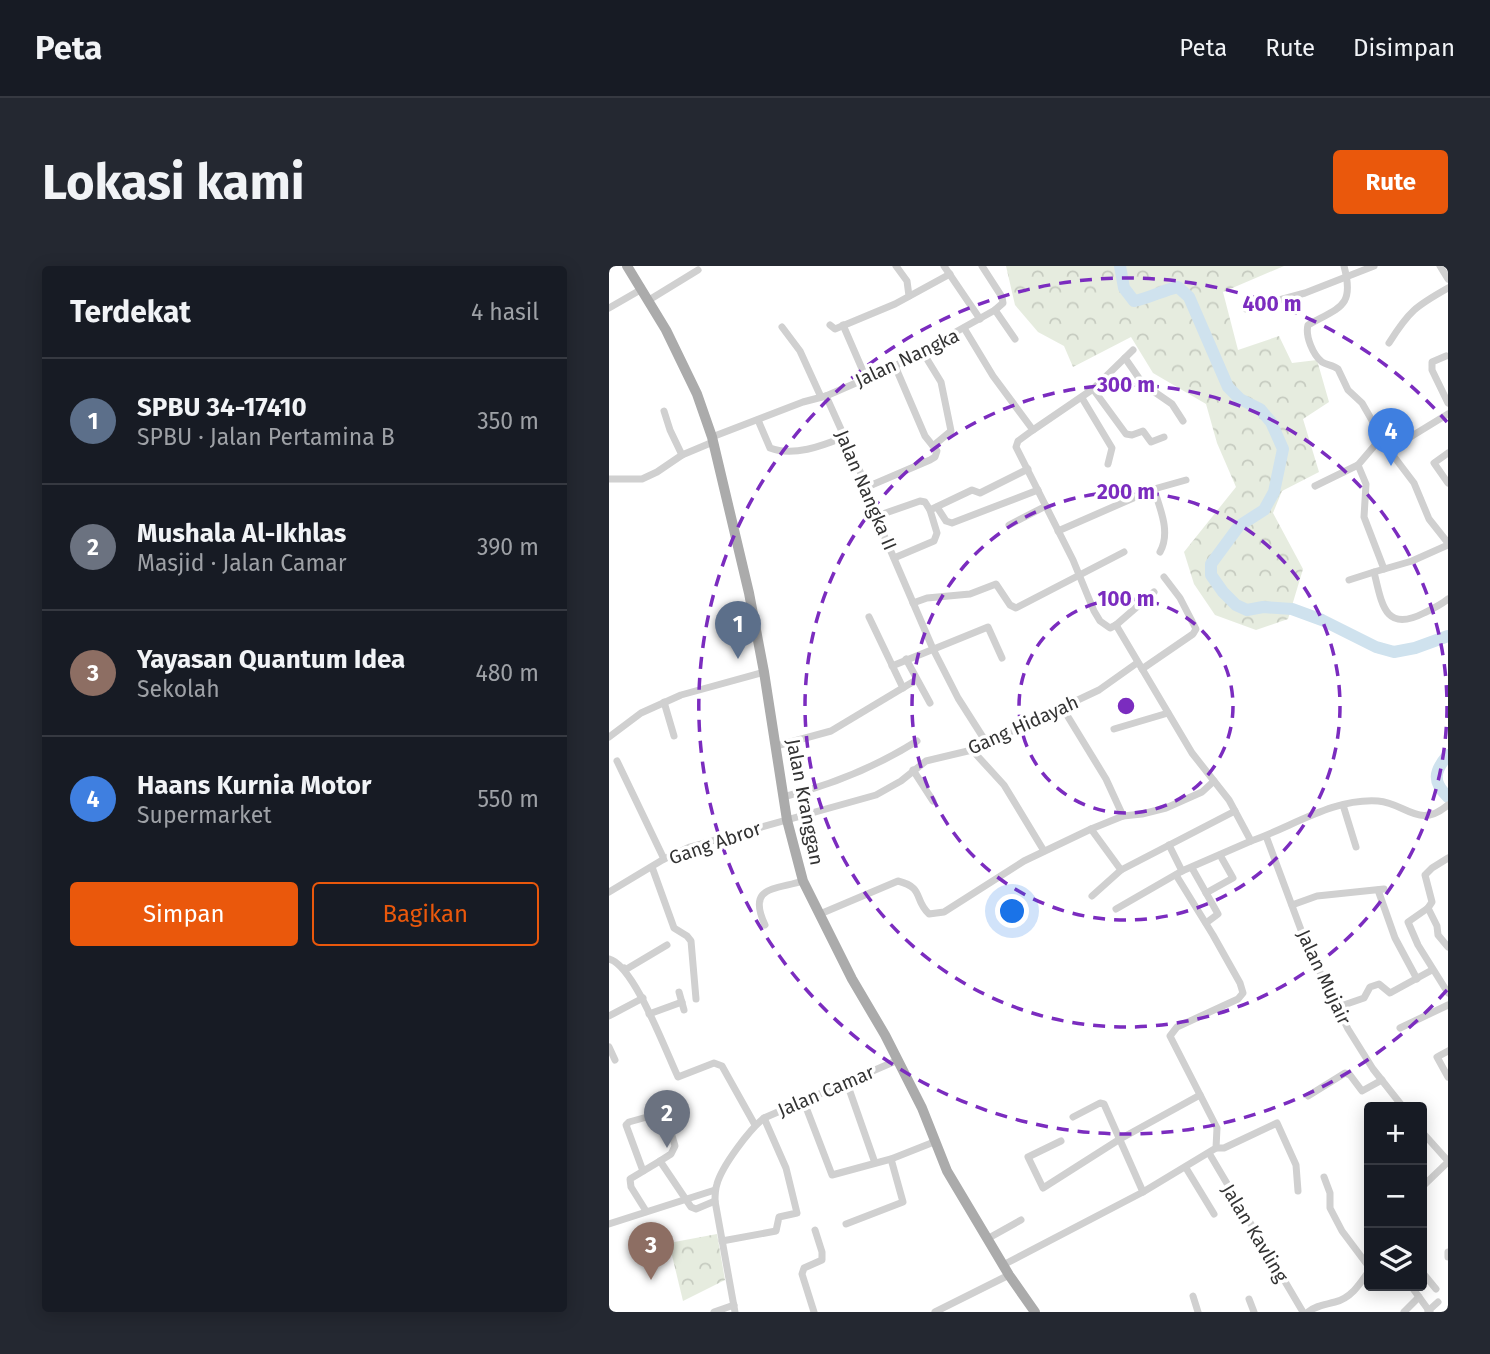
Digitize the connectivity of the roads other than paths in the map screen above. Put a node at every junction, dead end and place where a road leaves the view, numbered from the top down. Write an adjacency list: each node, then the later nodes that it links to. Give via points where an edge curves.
1 (627, 266): 13 (main road, Jalan Kranggan)
2 (896, 266): 14 (street, via 907,281)
3 (944, 266): 9 (street)
4 (982, 266): 18 (street, via 1002,297 1003,303)
5 (1344, 266): 10 (street)
6 (1374, 266): 10 (street)
7 (1440, 266): 11 (street)
8 (698, 270): 15 (street)
9 (950, 274): 14 (street); 19 (street)
10 (1347, 277): 17 (street); 43 (street, via 1349,292 1342,306 1308,325 1306,333 1317,356 1338,369 1348,390 1362,402)
11 (1448, 279)
12 (1448, 288): 25 (street, via 1413,309)
13 (642, 289): 15 (main road, Jalan Kranggan); 16 (street)
14 (909, 296): 21 (street)
15 (649, 300): 44 (main road, Jalan Kranggan, via 697,394)
16 (609, 308)
17 (1246, 309)
18 (995, 310): 19 (street); 24 (street)
19 (980, 319): 23 (street)
20 (830, 325): 21 (street, via 835,329)
21 (843, 325): 31 (street)
22 (782, 327): 33 (street, Jalan Nangka II)
23 (964, 328): 27 (street, Jalan Nangka); 40 (street, Jalan Nangka)
24 (1015, 339)
25 (1389, 342)
26 (1133, 350): 29 (street)
27 (922, 351): 30 (street, Jalan Nangka); 45 (street, via 941,382 951,431)
28 (1446, 356): 35 (street, via 1432,362 1432,370)
29 (1125, 358): 32 (street); 39 (street, via 1143,384 1172,404)
30 (895, 366): 31 (street, Jalan Nangka); 45 (street)
31 (866, 378): 33 (street, Jalan Nangka)
32 (1093, 389): 34 (street); 42 (street, via 1126,434 1143,431 1150,442)
33 (823, 396): 38 (street, Jalan Nangka); 41 (street, Jalan Nangka II)
34 (1082, 398): 40 (street); 49 (street, via 1112,448)
35 (1448, 404)
36 (664, 411): 48 (street)
37 (1448, 414): 46 (street)
38 (758, 420): 41 (street, via 775,450 802,451); 44 (street, Jalan Nangka)
39 (1184, 421)
40 (1033, 430): 51 (street, via 1016,444)
41 (844, 437): 56 (street, Jalan Nangka II)
42 (1164, 437)
43 (1381, 438): 46 (street); 50 (street)
44 (712, 439): 48 (street, Jalan Nangka); 83 (main road, Jalan Kranggan)
45 (933, 446): 56 (street, via 935,457)
46 (1389, 450): 64 (street, via 1414,483 1429,519)
47 (1448, 453): 54 (street, via 1434,463)
48 (682, 454): 52 (street, Jalan Nangka, via 642,479)
49 (1108, 464)
50 (1358, 465): 55 (street); 68 (street, via 1366,484 1364,517)
51 (1028, 470): 58 (street); 60 (street, via 980,493 972,490)
52 (609, 479)
53 (1186, 480): 57 (street)
54 (1448, 483)
55 (1315, 486)
56 (867, 487): 61 (street, Jalan Nangka II)
57 (1154, 489): 63 (street); 66 (street, via 1166,533)
58 (1038, 490): 59 (street); 60 (street, via 952,523)
59 (1046, 506): 62 (street); 63 (street)
60 (933, 508): 61 (street, via 920,501); 67 (street, via 934,541)
61 (877, 516): 67 (street, Jalan Nangka II)
62 (1009, 525)
63 (1058, 531): 70 (street)
64 (1448, 544): 68 (street)
65 (1124, 552): 70 (street)
66 (1160, 552)
67 (894, 558): 75 (street, Jalan Nangka II)
68 (1384, 569): 69 (street)
69 (1374, 572): 72 (street); 74 (street, via 1390,618 1409,621)
70 (1080, 576): 75 (street, via 1016,608 996,584 969,594); 77 (street, via 1100,621 1110,628)
71 (1164, 577): 82 (street, Gang Hidayah, via 1196,629)
72 (1349, 580)
73 (1154, 592): 77 (street)
74 (1448, 599)
75 (913, 603): 78 (street, Jalan Nangka II)
76 (869, 617): 81 (street)
77 (1116, 625): 82 (street)
78 (933, 649): 79 (street, via 988,627); 80 (street); 94 (street, Jalan Nangka II)
79 (1002, 658)
80 (906, 659): 81 (street); 84 (street)
81 (892, 666): 85 (street)
82 (1140, 666): 88 (street, Gang Hidayah); 89 (street)
83 (764, 672): 86 (street); 95 (main road, Jalan Kranggan)
84 (916, 680): 85 (street); 87 (street)
85 (904, 688): 95 (street, via 831,731)
86 (664, 702): 91 (street); 92 (street)
87 (930, 703)
88 (1062, 707): 94 (street, Gang Hidayah); 105 (street)
89 (1168, 713): 90 (street); 99 (street)
90 (1114, 729)
91 (674, 736)
92 (609, 737)
93 (917, 741): 100 (street, via 838,782)
94 (986, 742): 96 (street, Gang Hidayah)
95 (776, 746): 100 (main road, Jalan Kranggan)
96 (972, 750): 98 (street, Gang Hidayah, via 926,761); 112 (street, via 1004,785)
97 (617, 761): 115 (street)
98 (913, 770): 101 (street); 106 (street, Gang Hidayah, via 876,795)
99 (1214, 781): 104 (street); 105 (street, via 1202,792 1166,808)
100 (783, 797): 106 (main road, Jalan Kranggan)
101 (933, 801)
102 (1343, 804): 103 (street, via 1385,802 1420,817); 108 (street); 111 (street)
103 (1447, 807)
104 (1235, 811): 109 (street); 110 (street)
105 (1123, 816): 107 (street)
106 (787, 820): 115 (street, Gang Abror); 120 (main road, Jalan Kranggan)
107 (1091, 829): 112 (street); 118 (street)
108 (1266, 836): 109 (street); 124 (street, Jalan Mujair)
109 (1251, 841): 113 (street)
110 (1169, 845): 118 (street); 119 (street)
111 (1356, 847)
112 (1044, 851): 127 (street, via 944,912 929,914 918,891 898,881)
113 (1220, 855): 117 (street); 122 (street, via 1233,878)
114 (1448, 858): 125 (street, via 1425,875 1432,902)
115 (664, 859): 116 (street, Gang Abror)
116 (652, 867): 121 (street, Gang Abror); 140 (street, via 674,928 691,941)
117 (1192, 867): 119 (street); 122 (street)
118 (1121, 870): 123 (street)
119 (1179, 873): 126 (street); 128 (street)
120 (803, 881): 127 (main road, Jalan Kranggan); 129 (street, via 760,896)
121 (609, 892)
122 (1206, 893): 128 (street, via 1218,914)
123 (1092, 896)
124 (1292, 905): 135 (street, via 1317,896 1381,889 1395,938); 142 (street, Jalan Mujair)
125 (1428, 908): 131 (street, via 1438,936); 134 (street, via 1408,922)
126 (1116, 909)
127 (820, 914): 149 (main road, Jalan Kranggan)
128 (1206, 923): 153 (street, via 1243,993 1177,1027 1170,1036)
129 (765, 925)
130 (667, 945): 133 (street)
131 (1448, 947)
132 (609, 959): 133 (street)
133 (624, 967): 139 (street, Jalan Camar)
134 (1432, 970): 135 (street); 136 (street)
135 (1417, 979): 142 (street, via 1390,993 1379,984 1370,987 1364,998)
136 (1445, 983): 138 (street)
137 (679, 992): 143 (street, via 683,1006)
138 (1448, 993)
139 (643, 998): 143 (street, Jalan Camar); 144 (street)
140 (696, 999)
141 (1448, 1005): 145 (street)
142 (1338, 1007): 151 (street, Jalan Mujair)
143 (649, 1014): 159 (street, Jalan Camar, via 678,1077 714,1063 722,1066)
144 (609, 1016)
145 (1400, 1028)
146 (609, 1047): 148 (street)
147 (1448, 1051): 150 (street, via 1437,1057)
148 (615, 1060)
149 (898, 1060): 157 (street, Jalan Camar); 163 (main road, Jalan Kranggan)
150 (1448, 1077)
151 (1382, 1080): 154 (street, via 1362,1091 1345,1073); 156 (street, Jalan Mujair)
152 (848, 1086): 168 (street)
153 (1200, 1095): 161 (street); 164 (street, via 1217,1128)
154 (1308, 1096)
155 (804, 1102): 168 (street, via 832,1174)
156 (1399, 1102)
157 (764, 1118): 159 (street, Jalan Camar); 187 (street, via 786,1168 797,1213 779,1217 776,1231)
158 (1073, 1118): 161 (street, via 1102,1103)
159 (755, 1125): 175 (street, Jalan Camar)
160 (1427, 1138): 167 (street)
161 (1120, 1139): 162 (street, via 1043,1188 1028,1157); 177 (street)
162 (1061, 1141)
163 (935, 1142): 165 (street); 186 (main road, Jalan Kranggan)
164 (1212, 1151): 169 (street); 176 (street, via 1277,1123 1296,1165); 209 (street, Jalan Kavling)
165 (891, 1159): 168 (street); 184 (street, via 903,1202)
166 (660, 1161): 171 (street); 171 (street, via 675,1146 665,1112 629,1122); 178 (street)
167 (1448, 1162): 170 (street)
168 (875, 1163)
169 (1186, 1168): 177 (street); 181 (street)
170 (1442, 1170): 173 (street); 174 (street)
171 (643, 1171): 180 (street, via 630,1183)
172 (1324, 1177): 190 (street, via 1330,1208)
173 (1448, 1179)
174 (1427, 1183)
175 (715, 1190): 178 (street); 179 (street, Jalan Camar)
176 (1298, 1191)
177 (1143, 1192): 191 (street)
178 (685, 1198): 179 (street, via 696,1209); 180 (street)
179 (715, 1201): 187 (street, Jalan Camar)
180 (646, 1211): 183 (street)
181 (1214, 1214)
182 (1021, 1220): 186 (street)
183 (609, 1224)
184 (846, 1224)
185 (815, 1230): 204 (street, via 822,1260 804,1268 802,1275)
186 (987, 1239): 191 (main road, Jalan Kranggan)
187 (722, 1241): 201 (street, Jalan Camar, via 725,1283)
188 (1448, 1252): 189 (street)
189 (1448, 1257)
190 (1364, 1262)
191 (1003, 1265): 192 (main road, Jalan Kranggan)
192 (1009, 1275): 205 (street); 206 (main road, Jalan Kranggan)
193 (1364, 1276): 209 (street, via 1343,1299)
194 (1427, 1278): 195 (street)
195 (1436, 1289)
196 (1415, 1291): 198 (street)
197 (1193, 1296): 207 (street)
198 (1419, 1297): 202 (street); 210 (street)
199 (1249, 1299): 208 (street)
200 (1439, 1302): 202 (street)
201 (734, 1308): 203 (street)
202 (1429, 1311)
203 (714, 1312)
204 (814, 1312)
205 (935, 1312)
206 (1035, 1312)
207 (1198, 1312)
208 (1254, 1312)
209 (1307, 1312)
210 (1404, 1312)

